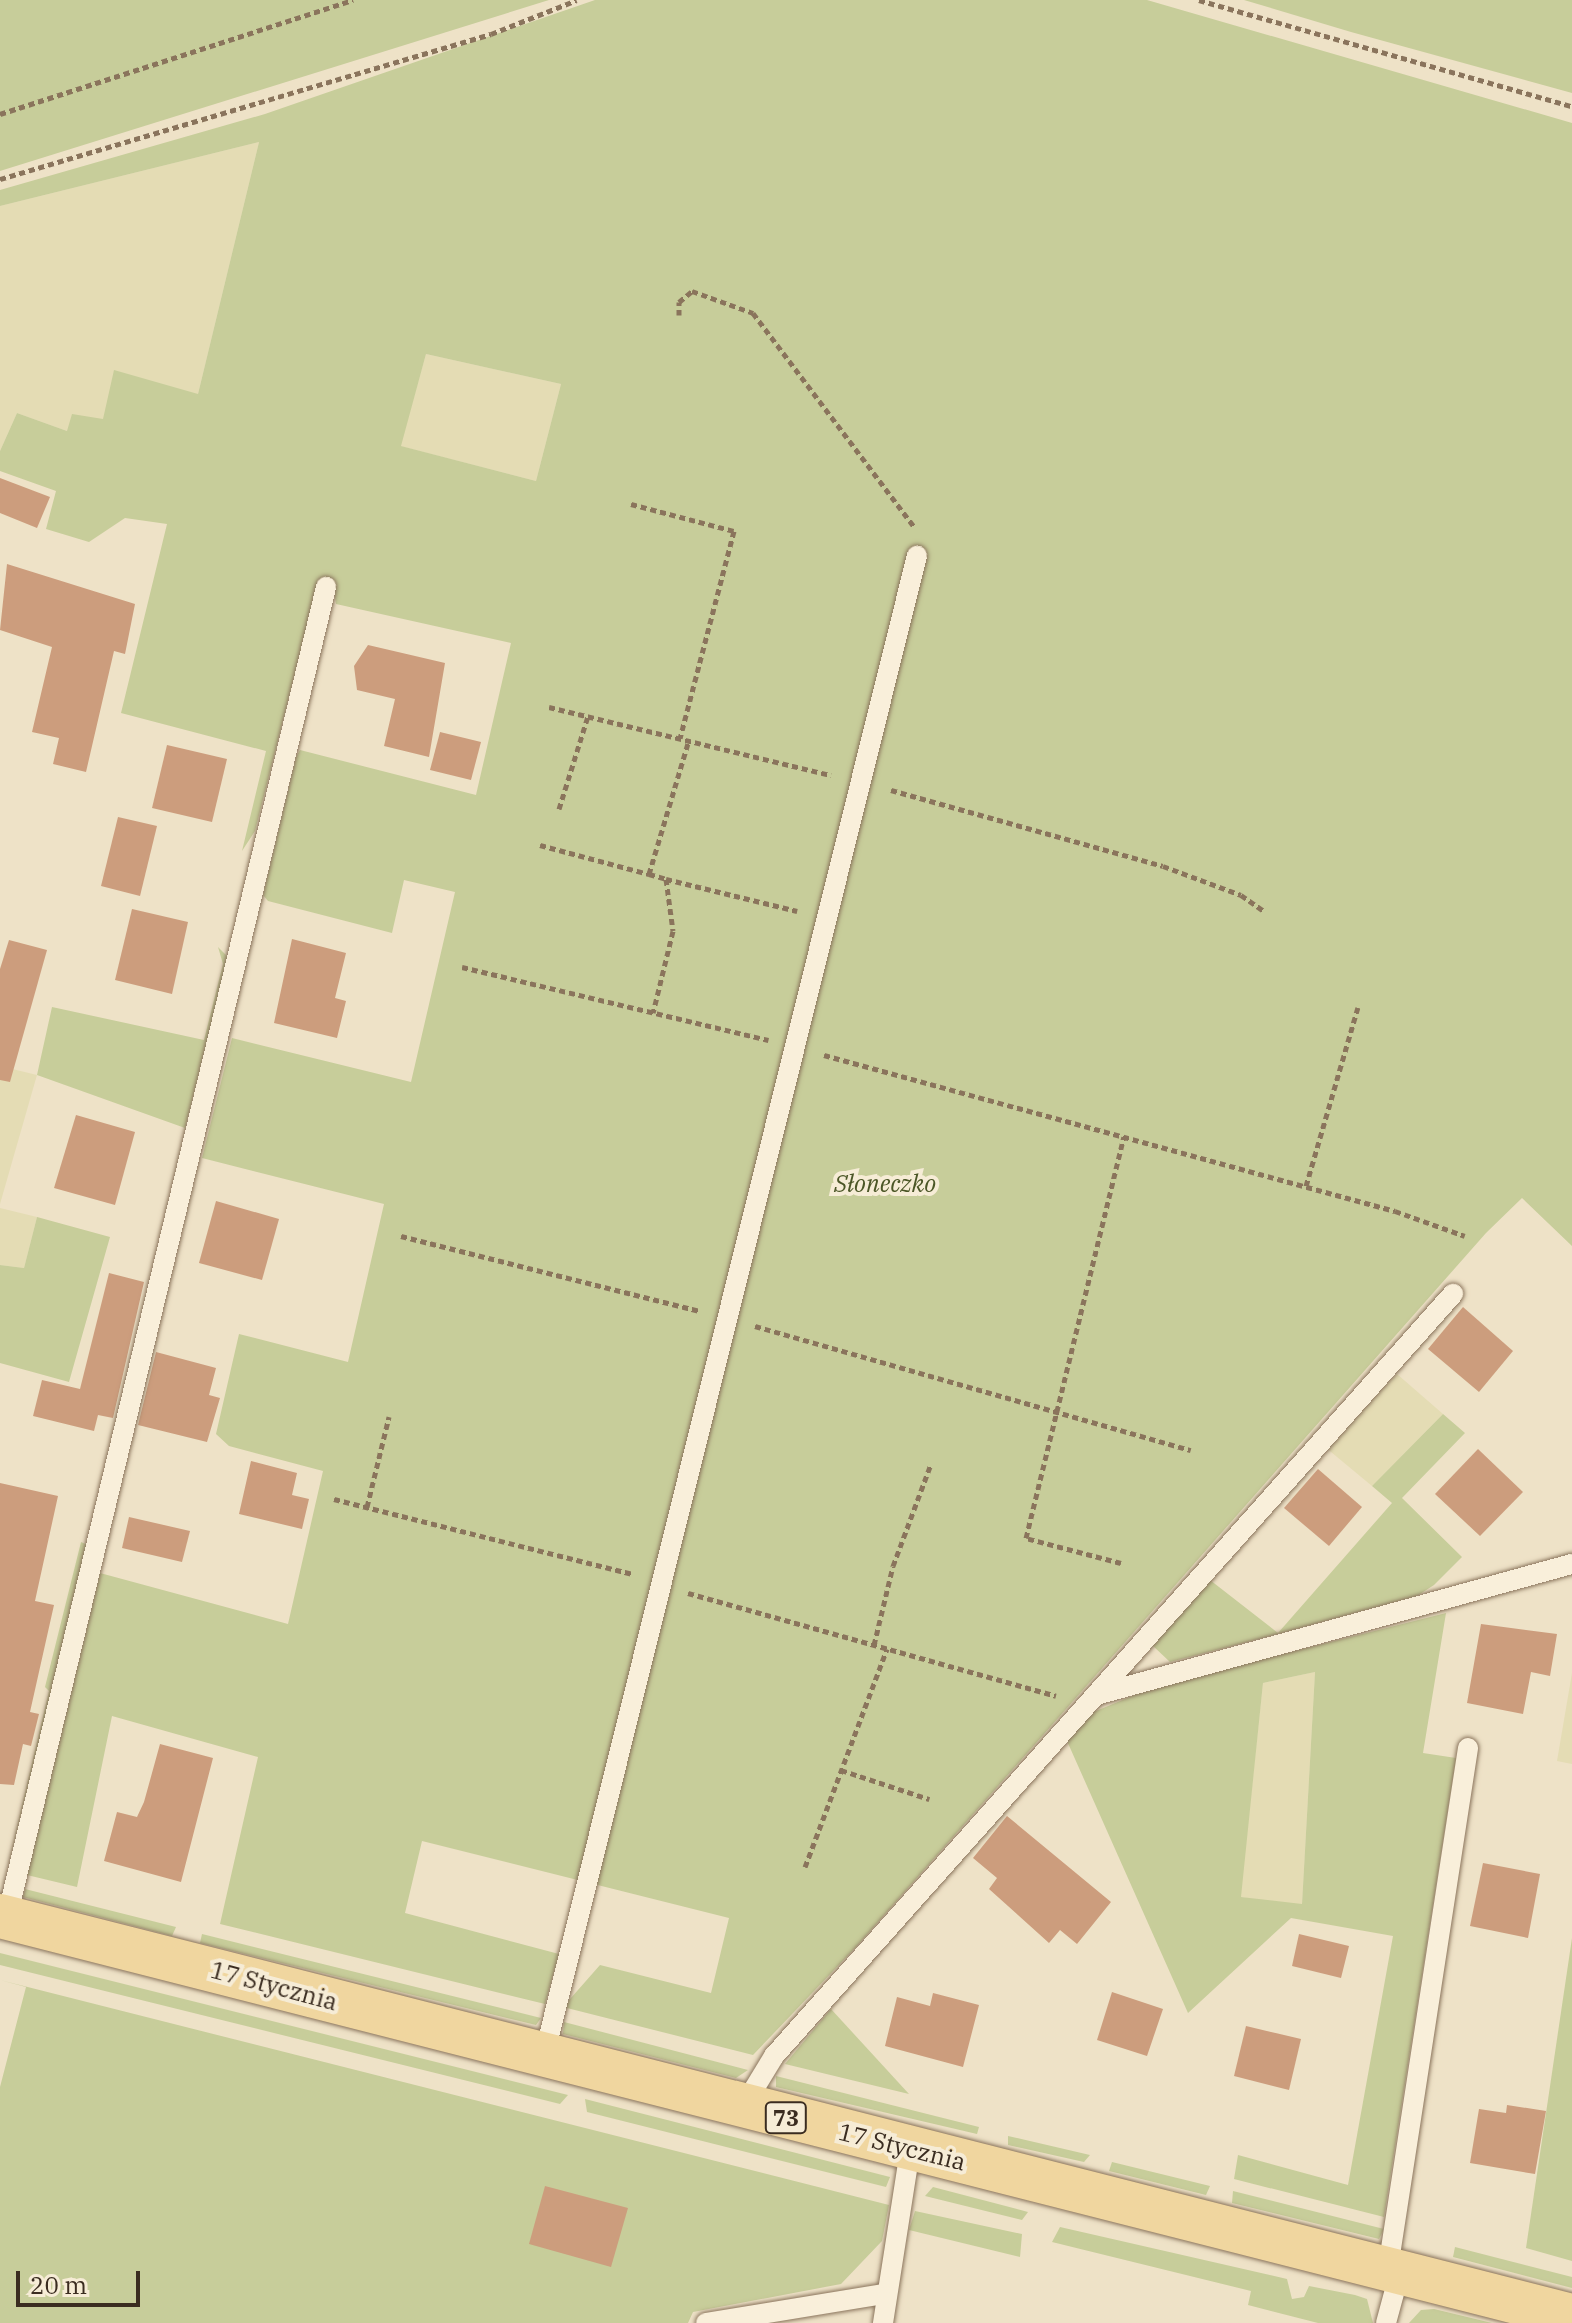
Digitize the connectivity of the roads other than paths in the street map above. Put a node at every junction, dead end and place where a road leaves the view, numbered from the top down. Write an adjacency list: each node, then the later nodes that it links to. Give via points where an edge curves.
1 (917, 556): 8 (lane)
2 (326, 587): 7 (lane)
3 (1453, 1294): 5 (lane)
4 (1572, 1564): 5 (lane)
5 (1096, 1695): 9 (lane, via 774,2056)
6 (1468, 1748): 11 (lane)
7 (3, 1916): 8 (main road, 17 Stycznia / 73)
8 (544, 2056): 9 (main road, 17 Stycznia / 73)
9 (743, 2107): 10 (main road, 17 Stycznia / 73)
10 (910, 2150): 11 (main road, 17 Stycznia / 73); 12 (lane)
11 (1394, 2270): 13 (main road, 17 Stycznia / 73); 16 (lane)
12 (884, 2294): 14 (lane); 15 (lane)
13 (1572, 2316)
14 (706, 2323)
15 (883, 2323)
16 (1386, 2323)

